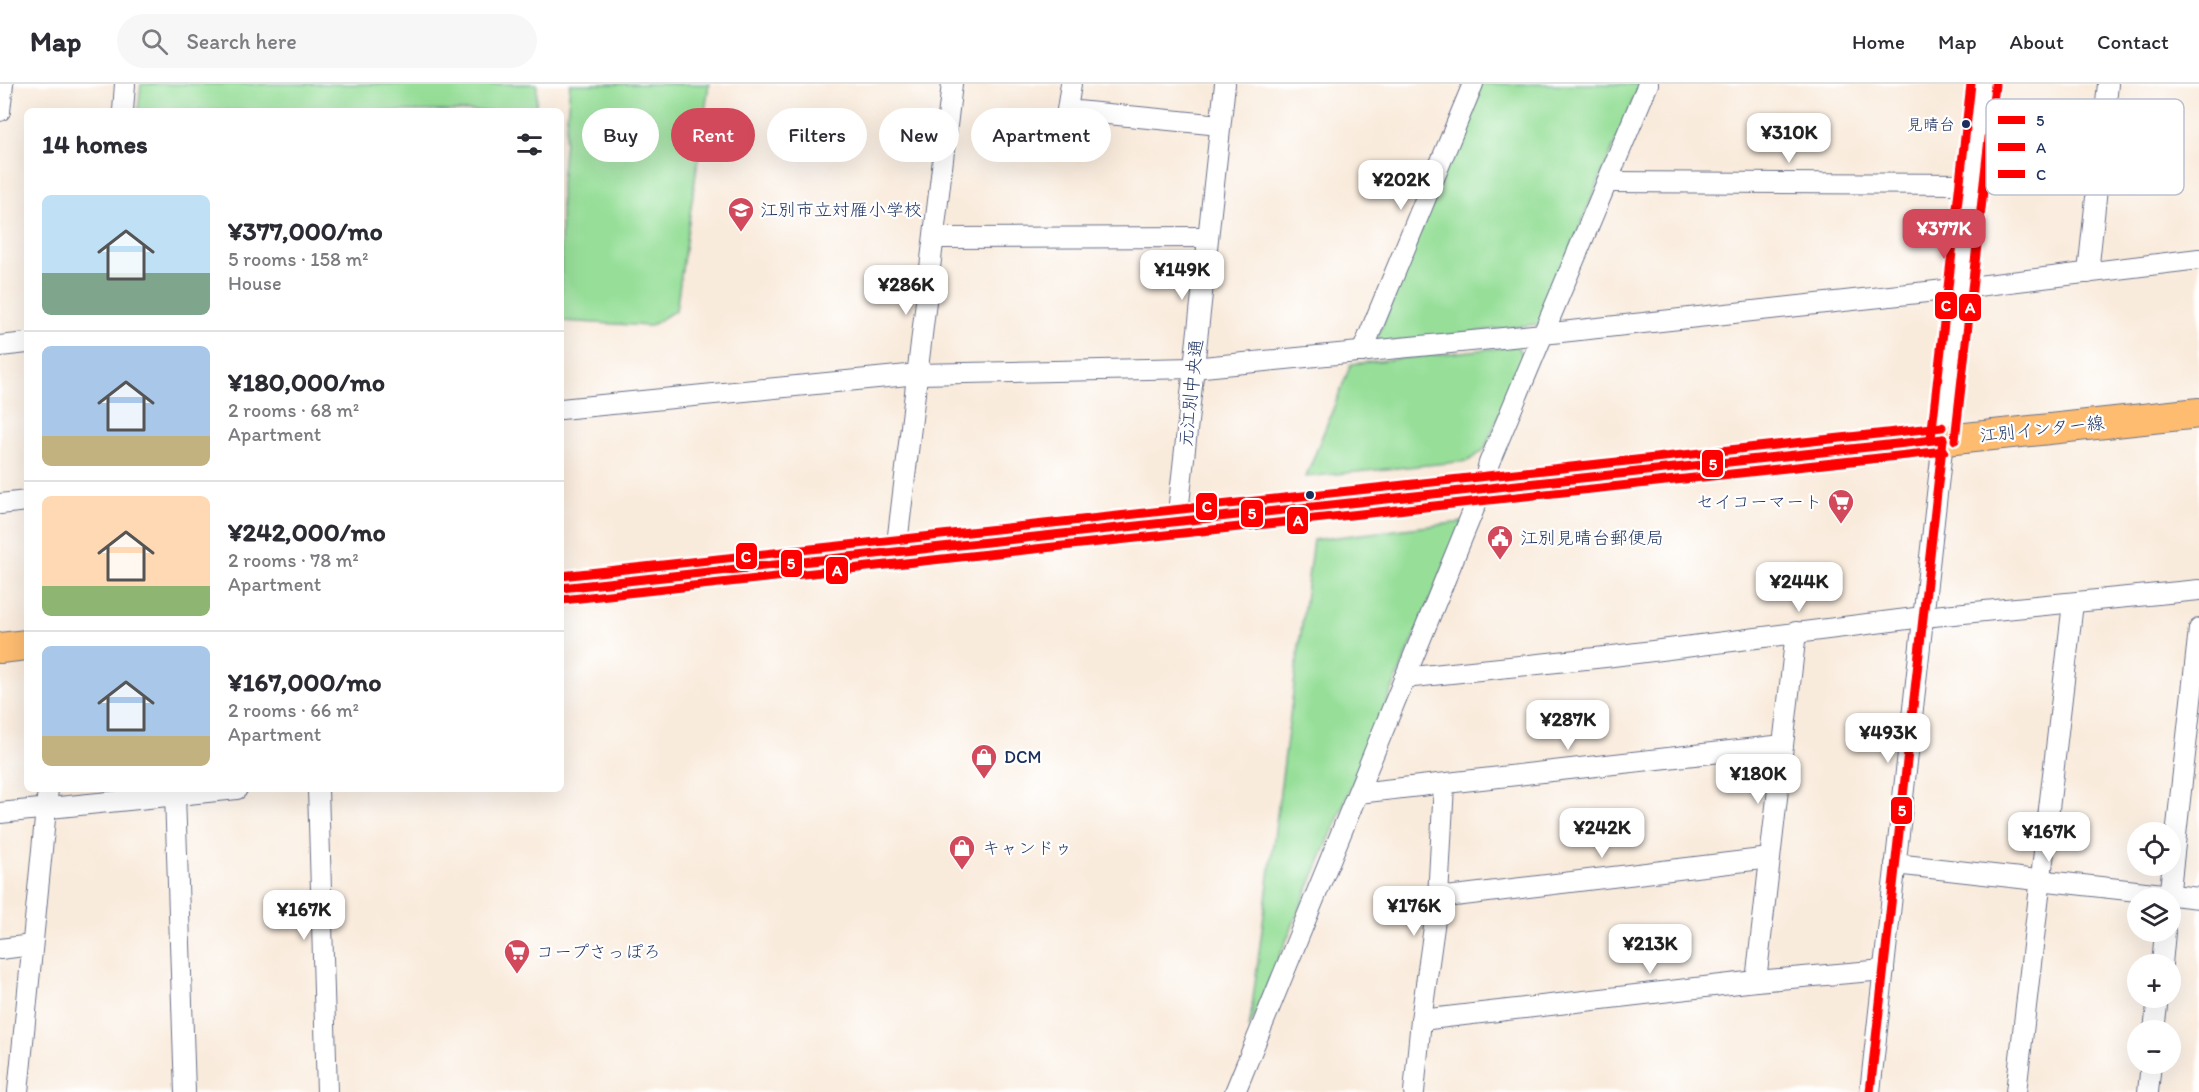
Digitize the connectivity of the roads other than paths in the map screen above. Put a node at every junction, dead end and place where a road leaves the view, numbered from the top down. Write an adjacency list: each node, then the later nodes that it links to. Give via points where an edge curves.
1 (3, 84): 12 (street)
2 (125, 84): 11 (street)
3 (952, 84): 18 (street)
4 (1071, 84): 13 (street, via 1067,110)
5 (1225, 84): 13 (street, 元江別中央通)
6 (1473, 84): 25 (street)
7 (1648, 84): 14 (street)
8 (1983, 84): 15 (street)
9 (2108, 84): 10 (street)
10 (2106, 99)
11 (123, 108)
12 (0, 111)
13 (1220, 124): 17 (street, 元江別中央通)
14 (1607, 182): 15 (street); 22 (street)
15 (1972, 184): 21 (street)
16 (2096, 195): 20 (street)
17 (1208, 237): 18 (street); 26 (street, 元江別中央通)
18 (934, 238): 27 (street)
19 (2199, 259): 20 (street)
20 (2088, 273): 21 (street)
21 (1960, 288): 22 (street); 30 (street)
22 (1543, 334): 25 (street); 31 (street, via 1489,463)
23 (24, 343): 24 (street)
24 (0, 346)
25 (1362, 352): 26 (street)
26 (1193, 368): 27 (street); 34 (street, 元江別中央通)
27 (918, 374): 28 (street); 35 (street)
28 (564, 409)
29 (2199, 413): 30 (main road, 江別インター線)
30 (1943, 439): 31 (main road, 江別インター線); 39 (street)
31 (1482, 489): 34 (main road, 江別インター線); 44 (street)
32 (24, 501): 33 (street)
33 (0, 504)
34 (1177, 522): 35 (main road, 江別インター線)
35 (896, 552): 36 (main road, 江別インター線)
36 (564, 588)
37 (2199, 590): 38 (street)
38 (2073, 603): 39 (street); 55 (street)
39 (1923, 617): 41 (street); 54 (street)
40 (2199, 629): 56 (street)
41 (1796, 632): 44 (street); 45 (street)
42 (24, 645): 43 (main road)
43 (0, 648)
44 (1404, 678): 49 (street)
45 (1783, 745): 46 (street); 53 (street)
46 (1444, 784): 49 (street); 59 (street)
47 (206, 792): 50 (street)
48 (318, 792): 69 (street)
49 (1358, 793): 70 (street)
50 (175, 795): 51 (street); 68 (street)
51 (47, 798): 52 (street); 61 (street)
52 (0, 813)
53 (1770, 858): 59 (street); 64 (street)
54 (1895, 864): 55 (street); 63 (street)
55 (2041, 880): 57 (street); 73 (street)
56 (2170, 888)
57 (2127, 891)
58 (2181, 897): 60 (street)
59 (1438, 898): 65 (street)
60 (2199, 898)
61 (32, 945): 62 (street); 67 (street)
62 (0, 949)
63 (1884, 970): 64 (street); 72 (street)
64 (1756, 981): 65 (street)
65 (1421, 1020): 71 (street)
66 (2150, 1074): 74 (street)
67 (18, 1092)
68 (185, 1092)
69 (327, 1092)
70 (1235, 1092)
71 (1414, 1092)
72 (1870, 1092)
73 (2016, 1092)
74 (2148, 1092)

